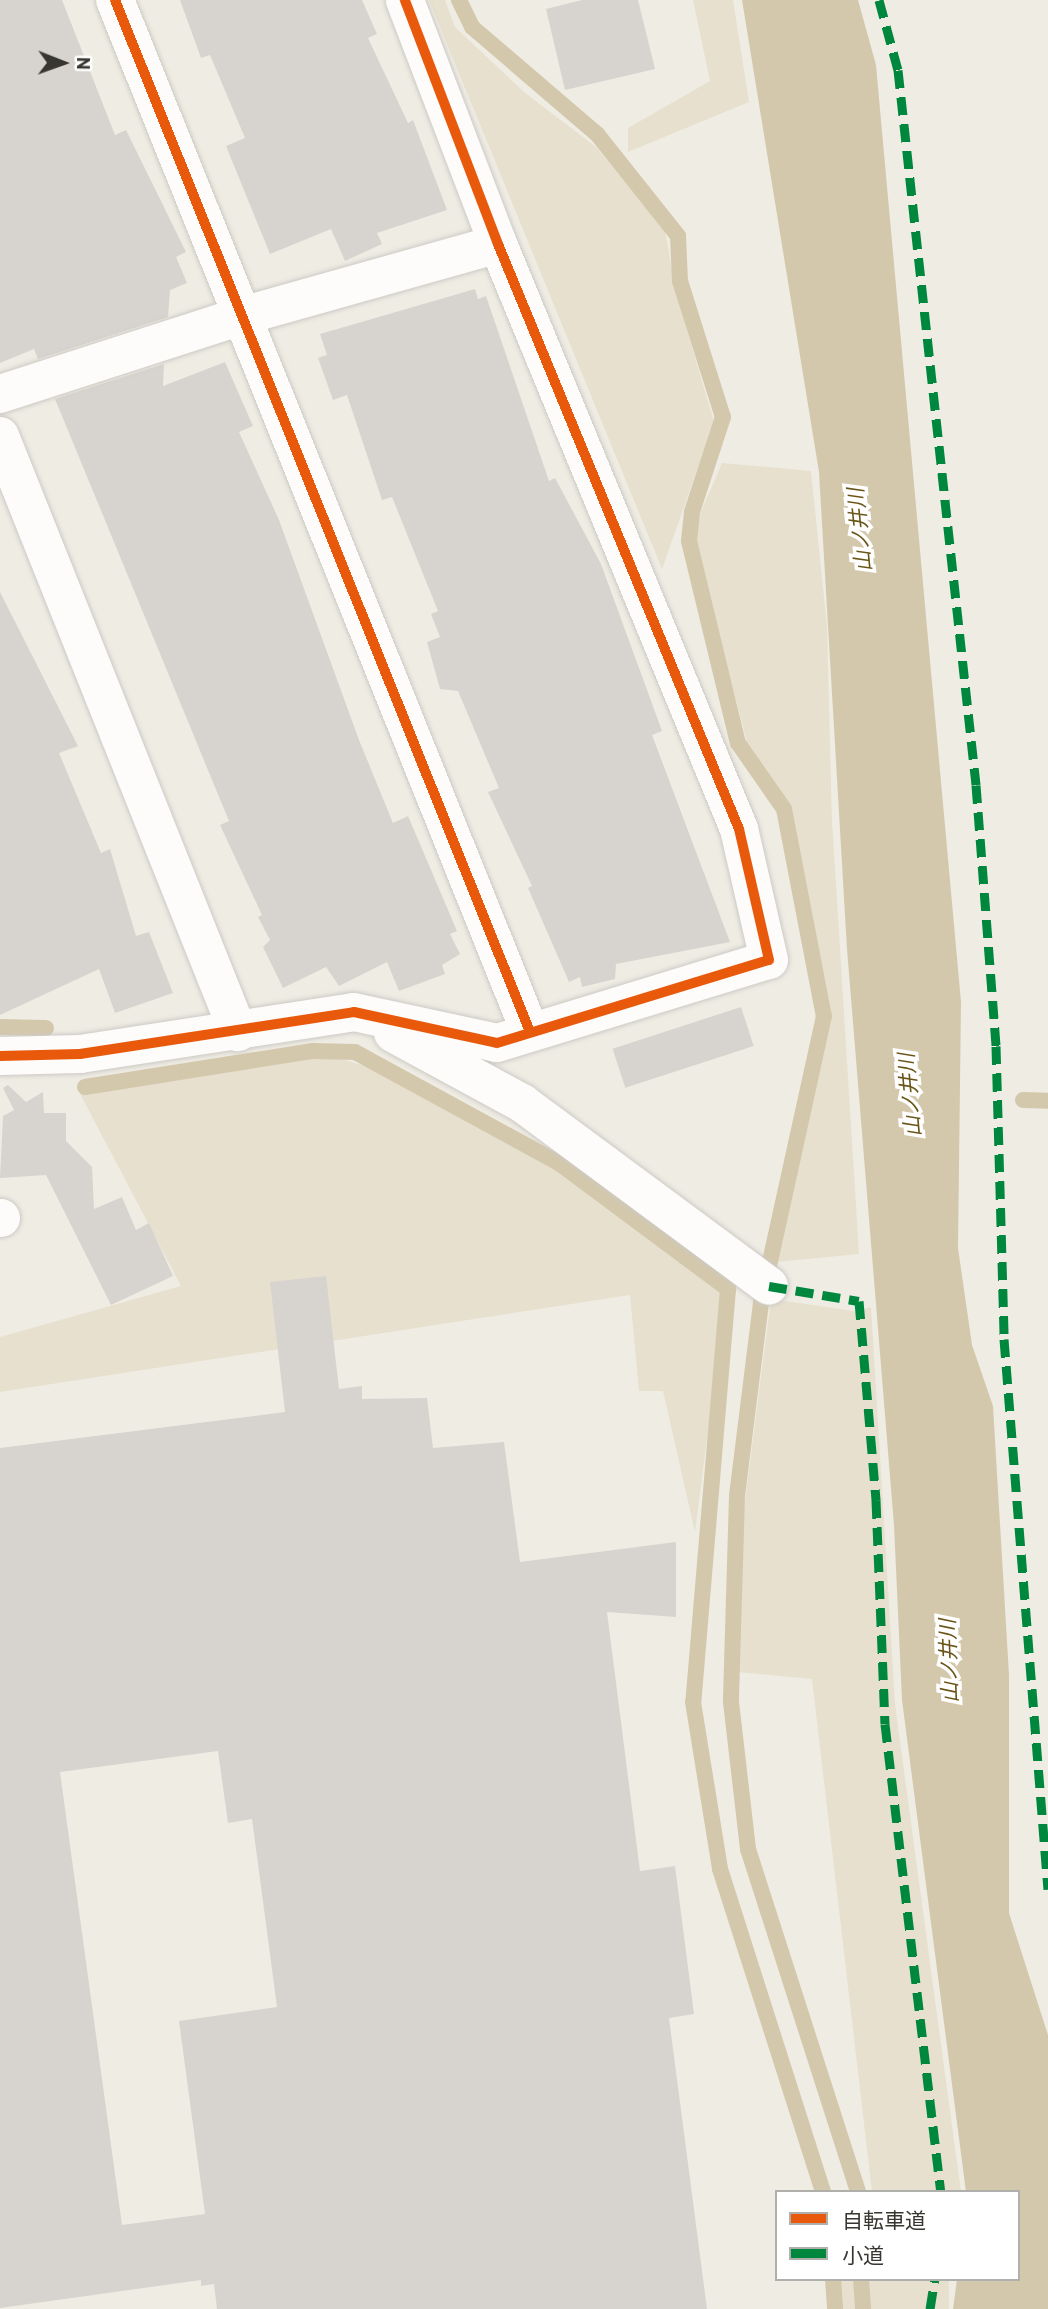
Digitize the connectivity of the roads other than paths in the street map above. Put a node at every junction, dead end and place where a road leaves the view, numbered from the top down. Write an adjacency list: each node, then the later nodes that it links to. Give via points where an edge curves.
1 (115, 0): 4 (street)
2 (405, 0): 3 (street)
3 (498, 244): 4 (street); 9 (street, via 738,829 769,960)
4 (242, 316): 5 (street); 9 (street)
5 (0, 394)
6 (0, 436): 8 (street)
7 (354, 1012): 8 (street); 9 (street, via 497,1043); 11 (street, via 522,1103)
8 (238, 1032): 10 (street, via 80,1054)
9 (530, 1032)
10 (0, 1056)
11 (769, 1286)

